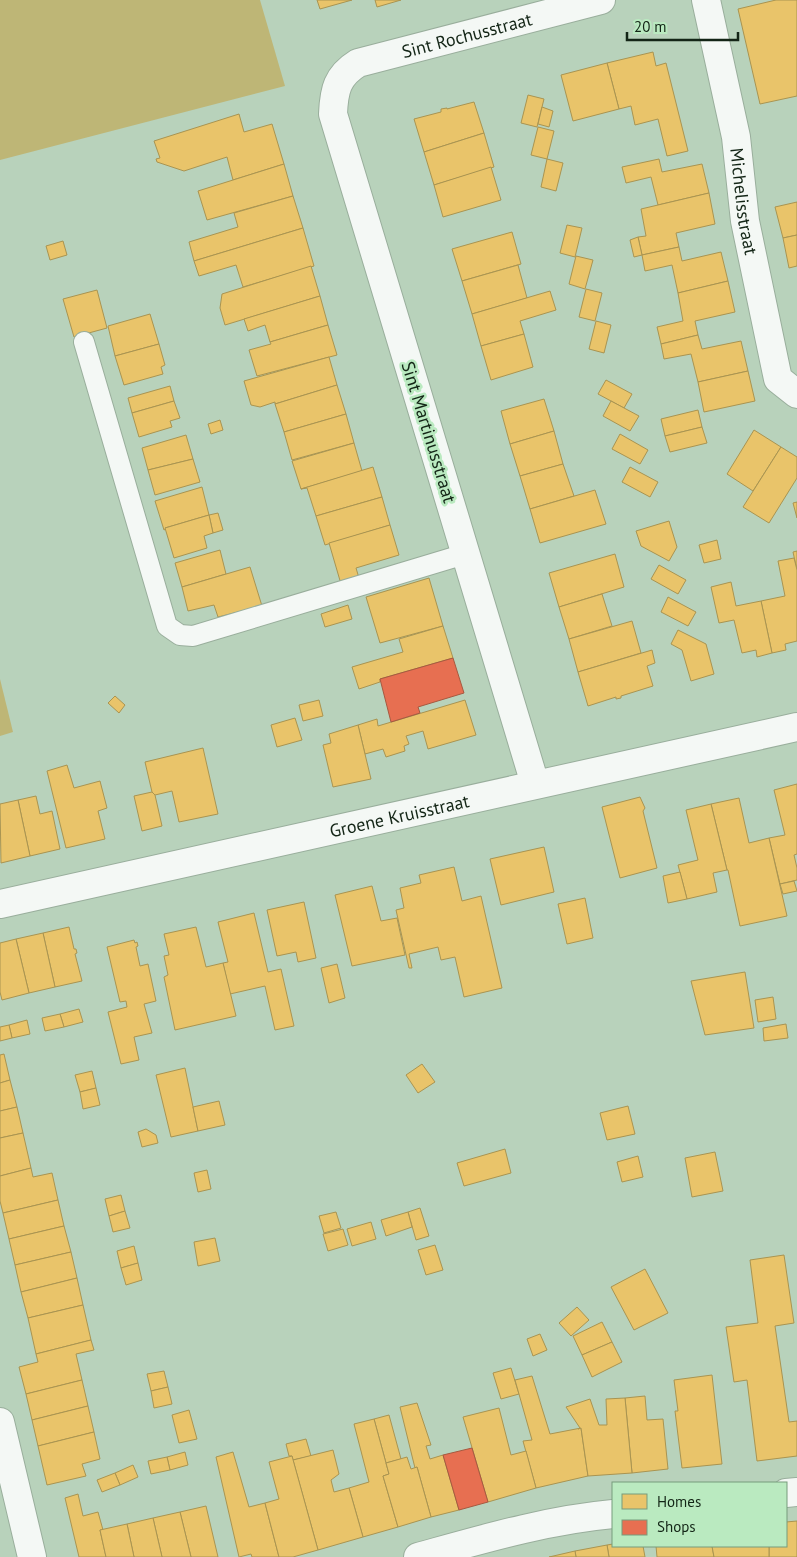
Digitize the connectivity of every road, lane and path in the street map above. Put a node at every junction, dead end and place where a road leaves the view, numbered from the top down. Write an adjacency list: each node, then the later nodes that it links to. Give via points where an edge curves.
1 (601, 0): 3 (street, Sint Rochusstraat, via 365,61 348,69)
2 (706, 0): 5 (street, Michelisstraat, via 736,136 745,221 778,379)
3 (340, 79): 6 (street, Sint Martinusstraat, via 334,94 333,114)
4 (84, 342): 6 (lane, via 166,626 180,635 193,636)
5 (797, 394)
6 (465, 554): 8 (street, Sint Martinusstraat)
7 (797, 727): 8 (street, Groene Kruisstraat)
8 (535, 784): 9 (street, Groene Kruisstraat)
9 (0, 904)
10 (0, 1422): 12 (street)
11 (612, 1514): 13 (street, via 583,1516 519,1529)
12 (32, 1557)
13 (418, 1557)

